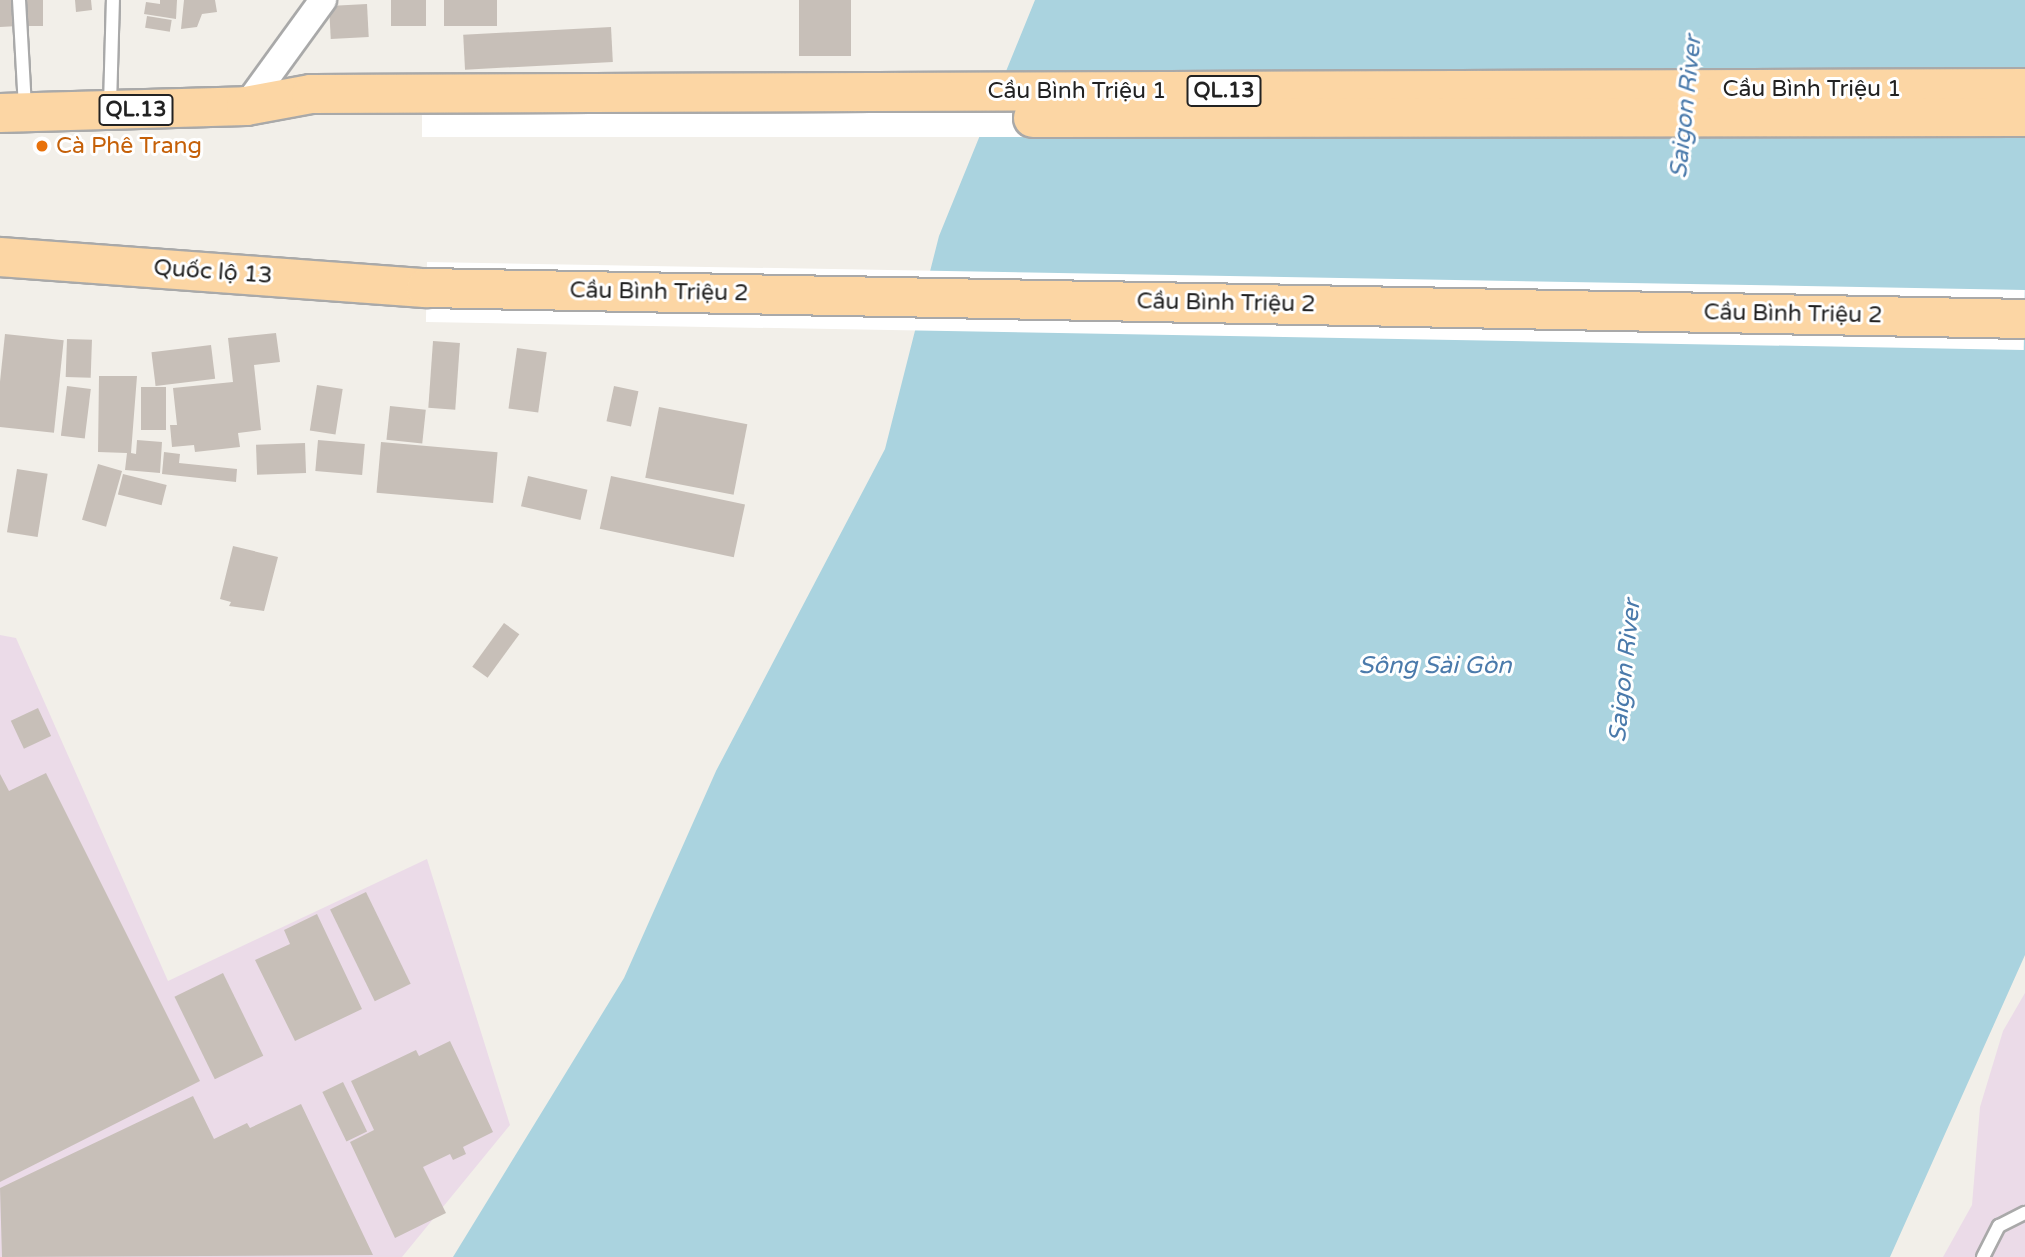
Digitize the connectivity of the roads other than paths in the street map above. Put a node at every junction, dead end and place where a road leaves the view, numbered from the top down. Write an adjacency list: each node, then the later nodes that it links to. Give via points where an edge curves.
1 (19, 0): 8 (lane)
2 (113, 0): 7 (lane)
3 (323, 0): 5 (street)
4 (2025, 88): 6 (main road, Cầu Bình Triệu 1 / QL.13)
5 (246, 106): 6 (main road, QL.13, via 313,118); 7 (main road, QL.13)
6 (422, 106): 9 (main road, Cầu Bình Triệu 1 / QL.13)
7 (109, 110): 8 (main road, QL.13)
8 (13, 113)
9 (2025, 117)
10 (0, 257): 11 (main road, Quốc lộ 13)
11 (426, 288): 12 (main road, Cầu Bình Triệu 2)
12 (2025, 319)
13 (2025, 1213): 14 (lane, via 1999,1226)
14 (1983, 1257)

